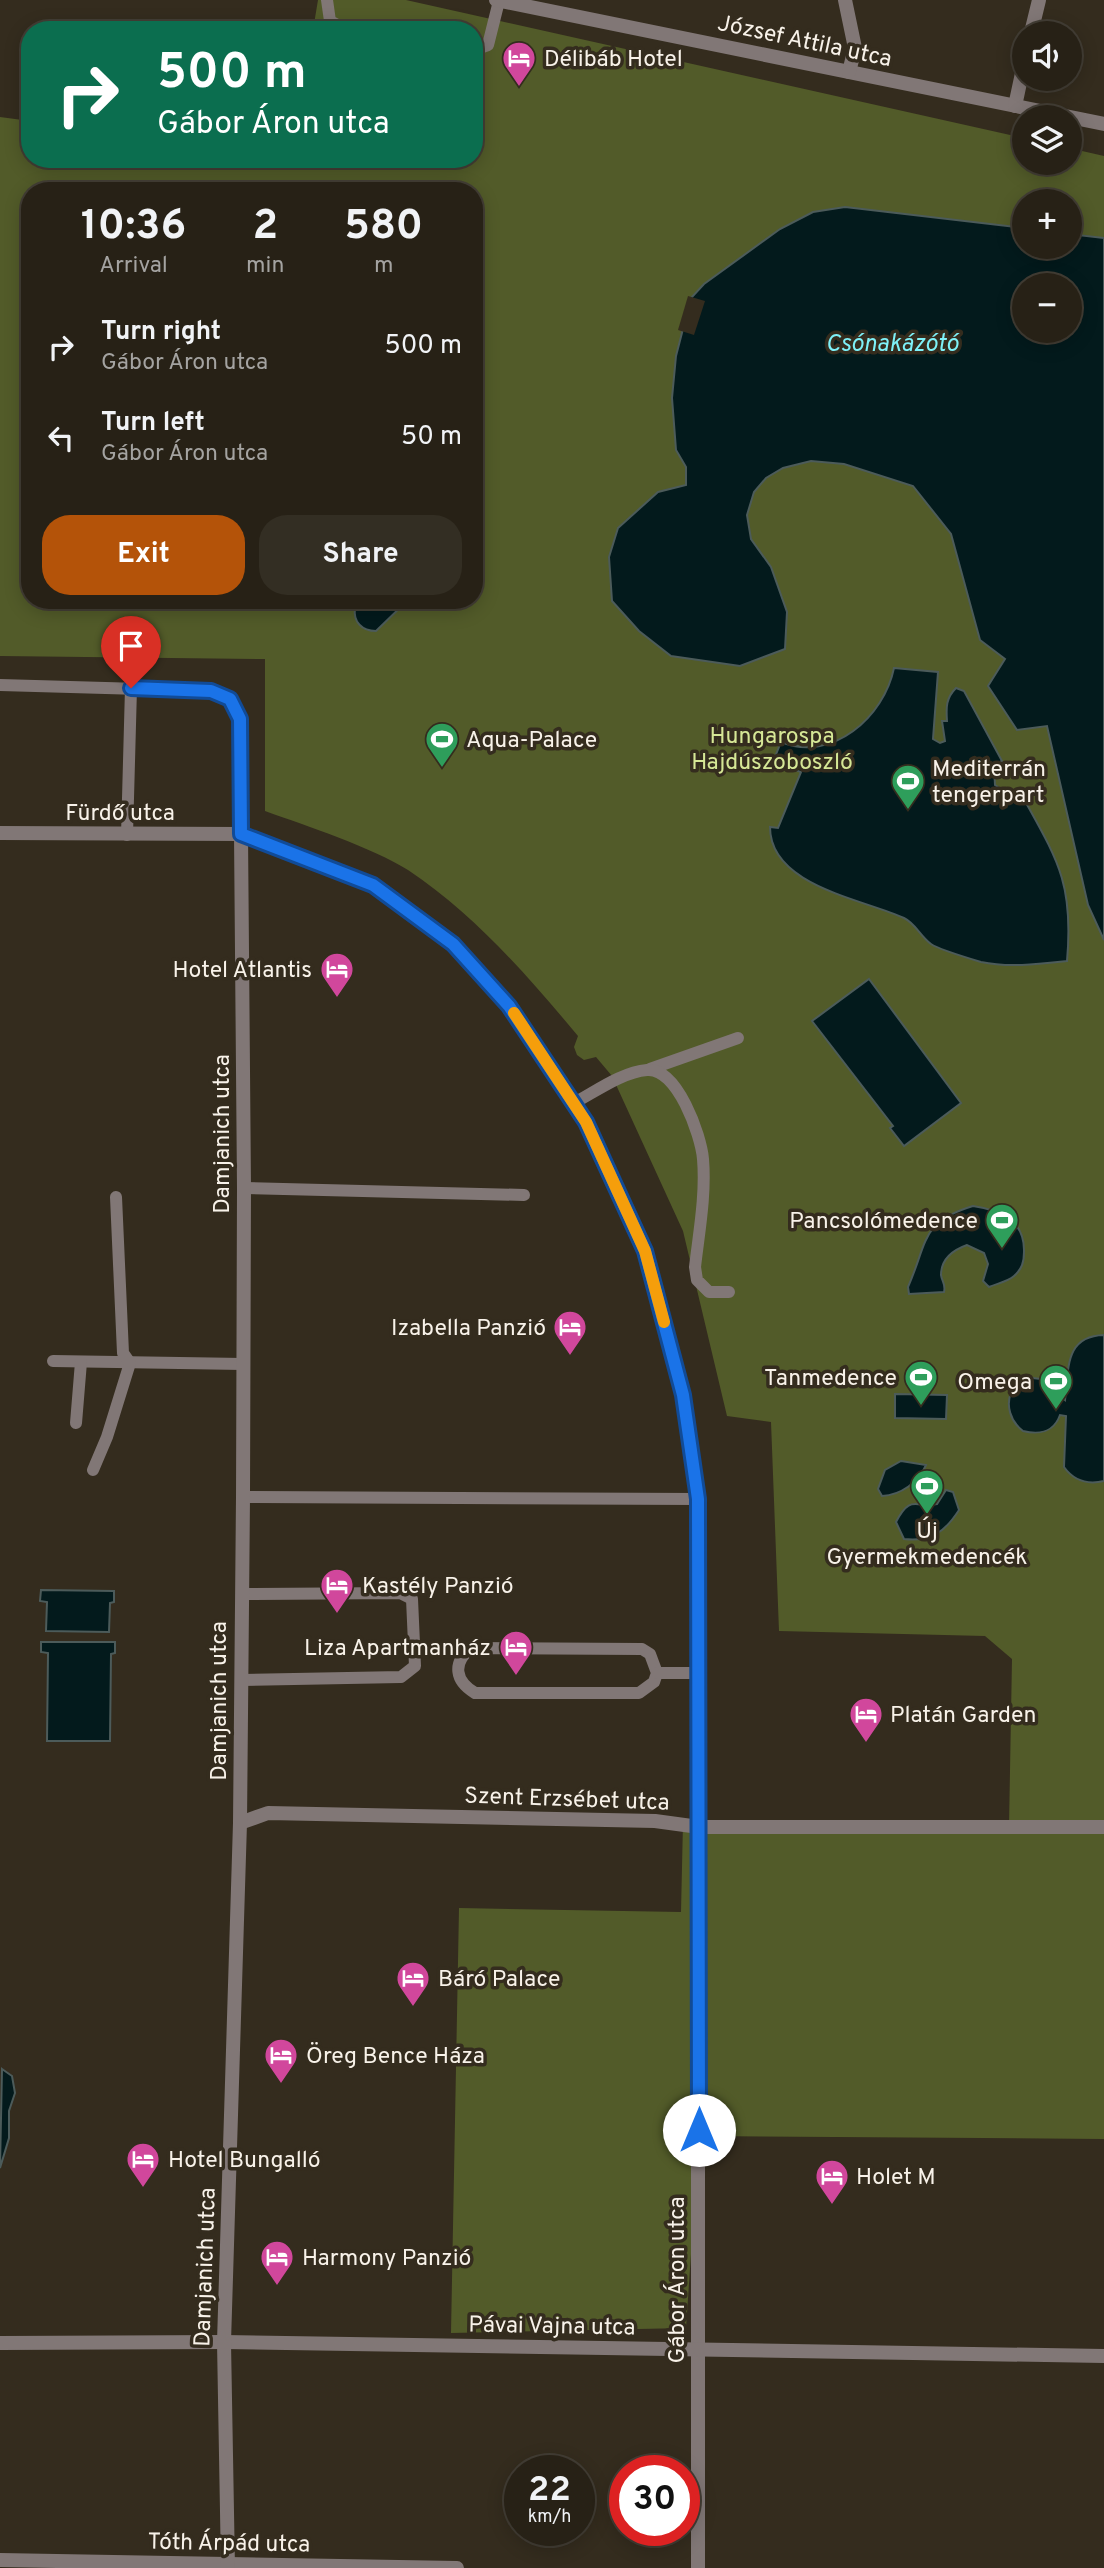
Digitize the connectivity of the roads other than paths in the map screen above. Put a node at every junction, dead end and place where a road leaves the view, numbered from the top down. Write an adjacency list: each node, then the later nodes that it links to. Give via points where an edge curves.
1 (327, 0): 5 (lane)
2 (498, 0): 7 (lane, via 488,45); 8 (street, József Attila utca)
3 (845, 0): 8 (street, via 855,48)
4 (1038, 0): 6 (street)
5 (330, 21)
6 (1034, 21)
7 (483, 47)
8 (849, 72): 9 (street, József Attila utca)
9 (1012, 106)
10 (1082, 120): 11 (street, József Attila utca)
11 (1104, 124)
12 (0, 685): 13 (lane)
13 (131, 688): 15 (lane, via 211,691 230,699 240,719); 16 (lane)
14 (0, 833): 16 (street, Fürdő utca)
15 (241, 834): 16 (street, Fürdő utca); 19 (street, Gábor Áron utca, via 373,885 453,944 509,1006); 20 (street, Damjanich utca)
16 (127, 835)
17 (738, 1038): 18 (lane)
18 (650, 1069): 19 (lane, via 630,1074); 23 (lane, via 670,1077 679,1089 703,1156 697,1280 709,1292)
19 (573, 1103): 31 (street, Gábor Áron utca, via 645,1251 683,1395)
20 (244, 1188): 21 (lane); 27 (street, Damjanich utca)
21 (524, 1195)
22 (116, 1197): 26 (lane, via 123,1353)
23 (729, 1292)
24 (53, 1361): 25 (lane)
25 (81, 1362): 26 (lane); 28 (lane)
26 (130, 1363): 27 (lane); 29 (lane)
27 (243, 1364): 30 (street, Damjanich utca)
28 (76, 1423)
29 (93, 1470)
30 (243, 1497): 31 (lane); 32 (street, Damjanich utca)
31 (698, 1499): 34 (street, Gábor Áron utca)
32 (242, 1594): 35 (street, Damjanich utca); 35 (lane, via 400,1593 412,1599 415,1666 401,1677)
33 (657, 1673): 33 (lane, via 650,1654 642,1648 471,1648 457,1669 464,1687 475,1693 639,1693 654,1682); 34 (lane)
34 (699, 1673): 37 (street, Gábor Áron utca)
35 (241, 1680): 36 (street, Damjanich utca)
36 (240, 1823): 37 (street, Szent Erzsébet utca, via 268,1813 655,1821); 39 (street, Damjanich utca)
37 (699, 1827): 38 (street, Szent Erzsébet utca); 41 (street, Gábor Áron utca)
38 (1104, 1827)
39 (224, 2342): 40 (street, Pávai Vajna utca); 41 (street, Pávai Vajna utca); 44 (street, Damjanich utca)
40 (0, 2343)
41 (699, 2350): 42 (street, Pávai Vajna utca); 46 (street, Gábor Áron utca)
42 (1104, 2356)
43 (0, 2560): 44 (street, Tóth Árpád utca)
44 (228, 2566): 45 (street, Tóth Árpád utca)
45 (457, 2568)
46 (698, 2568)

